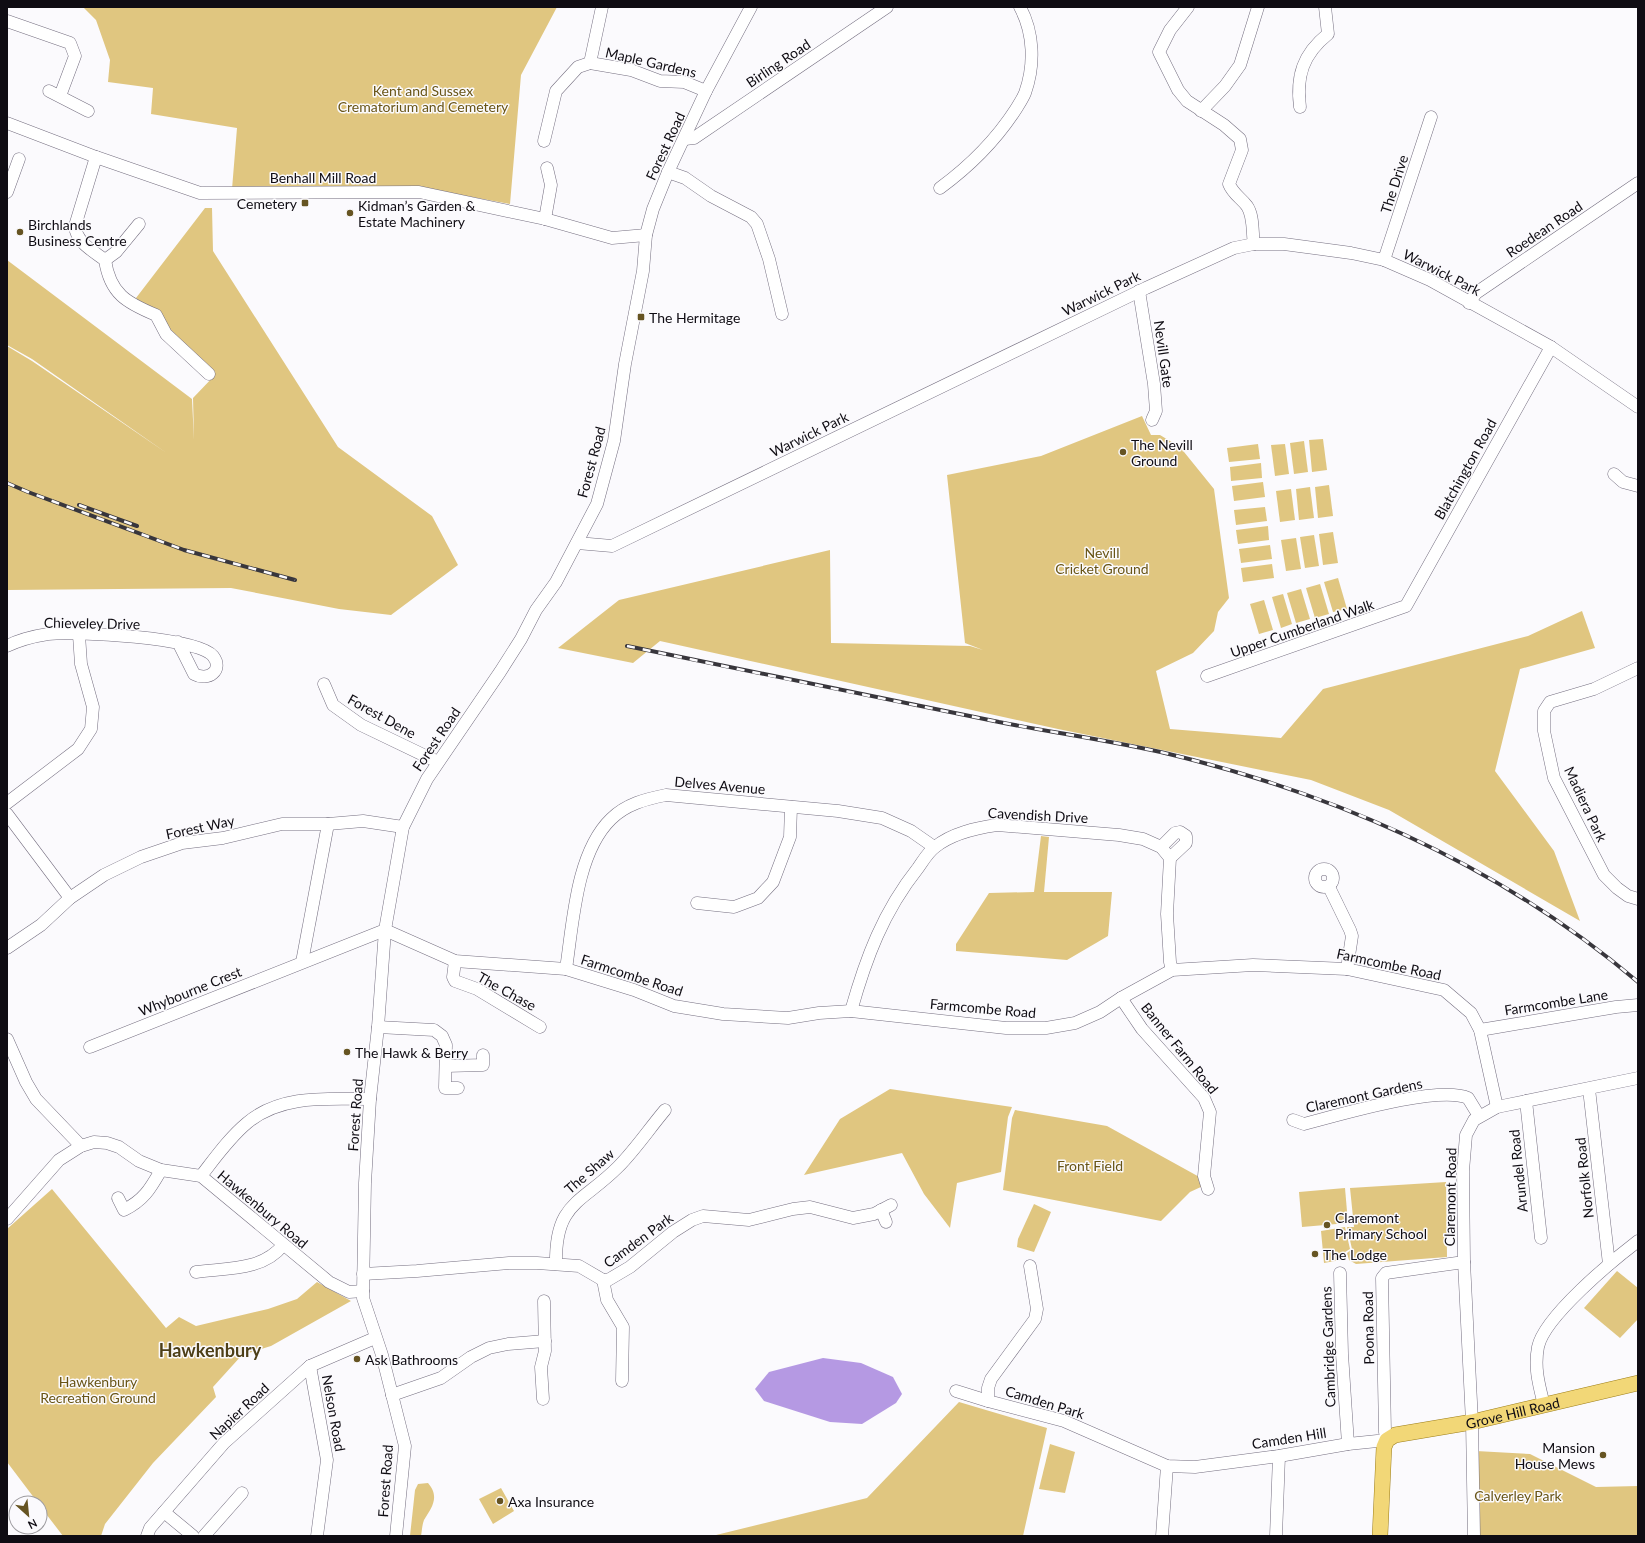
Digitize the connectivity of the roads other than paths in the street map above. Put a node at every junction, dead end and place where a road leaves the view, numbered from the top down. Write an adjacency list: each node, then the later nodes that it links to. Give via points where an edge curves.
1 (602, 7): 9 (street)
2 (751, 7): 11 (street, Forest Road)
3 (887, 7): 18 (street, Birling Road, via 694,138)
4 (1020, 7): 25 (street, via 1031,35 1032,62 1025,94 1010,118 975,160)
5 (1188, 7): 15 (street, via 1155,51 1178,90 1187,101)
6 (1258, 7): 15 (street, via 1240,65 1225,86)
7 (1325, 7): 13 (street, via 1328,34 1318,42 1303,63 1298,80)
8 (7, 21): 12 (street, via 70,43 75,56)
9 (590, 63): 11 (street, Maple Gardens, via 631,70 660,81 684,82); 19 (street, Maple Gardens, via 578,67 556,91)
10 (49, 91): 12 (street)
11 (706, 91): 18 (street, Forest Road)
12 (60, 96): 14 (street)
13 (1300, 107)
14 (88, 110)
15 (1201, 111): 30 (street, via 1224,125 1240,139 1242,150 1228,184 1231,191 1248,207)
16 (1431, 117): 32 (street, The Drive)
17 (7, 123): 20 (street, Benhall Mill Road)
18 (685, 140): 23 (street, Forest Road)
19 (544, 141)
20 (96, 157): 27 (street, Benhall Mill Road, via 200,193 419,192); 31 (street, via 75,226 75,234)
21 (19, 159): 26 (street)
22 (546, 168): 27 (street, via 551,185)
23 (668, 172): 29 (street, Forest Road); 35 (street, via 685,178 711,196 751,217 757,224 769,259)
24 (1638, 183): 34 (street, Roedean Road, via 1476,293)
25 (940, 188)
26 (7, 192)
27 (545, 219): 29 (street, Benhall Mill Road, via 612,238)
28 (139, 224): 31 (street, via 116,252)
29 (646, 235): 42 (street, Forest Road, via 643,271 614,441 597,504)
30 (1254, 244): 32 (street, Warwick Park, via 1284,244); 33 (street, Warwick Park, via 1234,248)
31 (105, 260): 37 (street, via 107,276 116,290 131,304 156,315 162,337)
32 (1384, 260): 34 (street, Warwick Park, via 1430,280)
33 (1139, 291): 39 (street, Nevill Gate, via 1154,391 1156,411); 42 (street, Warwick Park, via 612,546)
34 (1470, 303): 36 (street, Warwick Park)
35 (782, 314)
36 (1551, 347): 38 (street, Warwick Park); 43 (street, Blatchington Road)
37 (209, 374)
38 (1638, 406)
39 (1152, 420)
40 (1614, 474): 41 (street, via 1623,482)
41 (1638, 486)
42 (577, 543): 50 (street, Forest Road, via 521,639)
43 (1406, 606): 48 (street, Upper Cumberland Walk)
44 (79, 635): 45 (street, Chieveley Drive); 46 (street, Chieveley Drive, via 49,634); 51 (street, via 80,664 94,707 91,729 78,749)
45 (178, 642)
46 (7, 646)
47 (1638, 668): 61 (street, Madiera Park, via 1594,689 1550,702 1544,711 1544,731 1554,778 1604,875 1628,896)
48 (1207, 676)
49 (324, 684): 50 (street, Forest Dene, via 333,706 361,724)
50 (438, 762): 55 (street, Forest Road, via 417,796)
51 (7, 804)
52 (791, 807): 56 (street, Delves Avenue, via 882,818 911,831); 62 (street, via 790,837 773,882 758,898 734,907); 67 (street, Delves Avenue, via 666,795 632,804 611,818 585,860)
53 (7, 814): 60 (street)
54 (328, 824): 55 (street, Forest Way, via 363,821); 60 (street, Forest Way, via 282,824 223,838 182,843 141,857 104,875); 65 (street)
55 (403, 827): 63 (street, Forest Road)
56 (934, 847): 57 (street, Cavendish Drive, via 964,832 997,825 1118,835 1143,839); 72 (street, Cavendish Drive, via 902,888 878,931)
57 (1161, 847): 58 (street, Cavendish Drive); 58 (street, via 1175,833 1180,832 1186,836 1186,843)
58 (1170, 858): 69 (street, via 1167,914)
59 (1329, 887): 68 (street, via 1352,936)
60 (70, 898): 64 (street, Forest Way, via 41,925)
61 (1638, 899)
62 (697, 903)
63 (385, 930): 65 (street, Whybourne Crest); 66 (street, Farmcombe Road); 73 (street, Forest Road)
64 (7, 948)
65 (302, 962): 77 (street, Whybourne Crest)
66 (455, 962): 67 (street, Farmcombe Road); 74 (street, The Chase, via 455,981 477,988)
67 (566, 969): 72 (street, Farmcombe Road, via 634,990 674,1006 724,1014 788,1018 819,1012)
68 (1347, 969): 69 (street, Farmcombe Road, via 1253,965); 75 (street, Farmcombe Road, via 1444,990 1471,1013)
69 (1172, 970): 70 (street, Farmcombe Road)
70 (1122, 998): 72 (street, Farmcombe Road, via 1100,1012 1075,1023 1046,1028 1006,1028); 92 (street, Banner Farm Road, via 1142,1030 1204,1098 1210,1112 1204,1176)
71 (1638, 1005): 75 (street, Farmcombe Lane)
72 (851, 1011)
73 (378, 1027): 79 (street, via 434,1030 442,1036 446,1044); 83 (street, Forest Road)
74 (540, 1027)
75 (1480, 1030): 85 (street, Farmcombe Road)
76 (7, 1039): 89 (street, via 36,1099)
77 (90, 1047)
78 (483, 1055): 79 (street, via 483,1065)
79 (446, 1066): 81 (street, via 445,1088)
80 (1638, 1078): 82 (street)
81 (458, 1088)
82 (1589, 1089): 84 (street); 101 (street, Norfolk Road)
83 (370, 1098): 91 (street, via 294,1101 255,1116 227,1143); 105 (street, Forest Road)
84 (1526, 1101): 85 (street); 96 (street, Arundel Road)
85 (1497, 1108): 87 (street)
86 (665, 1110): 100 (street, The Shaw, via 620,1165 571,1206 559,1230 555,1251)
87 (1479, 1116): 88 (street, Claremont Gardens, via 1468,1098 1450,1095 1406,1099 1304,1124); 99 (street, Claremont Road, via 1470,1125 1465,1148)
88 (1293, 1120)
89 (81, 1146): 90 (street, Hawkenbury Road, via 94,1142 107,1143); 94 (street, Hawkenbury Road, via 59,1160)
90 (161, 1170): 91 (street, Hawkenbury Road); 93 (street, via 148,1194 135,1204 119,1212)
91 (201, 1176): 98 (street, Hawkenbury Road)
92 (1208, 1189)
93 (118, 1198)
94 (7, 1219)
95 (886, 1222): 106 (street, Camden Park, via 886,1208 874,1214 853,1218 810,1207 749,1220 703,1216 673,1232 620,1274)
96 (1541, 1238)
97 (1638, 1241): 101 (street)
98 (283, 1245): 103 (street, via 260,1263); 107 (street, Hawkenbury Road, via 340,1289 349,1292)
99 (1464, 1262): 119 (street, Claremont Road); 120 (street, Poona Road, via 1386,1273 1382,1278)
100 (556, 1264): 105 (street, Camden Park, via 509,1263); 106 (street, Camden Park, via 579,1266)
101 (1609, 1264): 118 (street, via 1553,1319 1538,1345 1536,1370)
102 (1030, 1266): 117 (street, via 1037,1309 1035,1319 1012,1347 994,1361 991,1367)
103 (196, 1272)
104 (1340, 1273): 121 (street, Cambridge Gardens)
105 (363, 1274): 107 (street, Forest Road)
106 (603, 1280): 112 (street, via 606,1300 623,1327 616,1369)
107 (363, 1291): 109 (street, Forest Road)
108 (544, 1301): 110 (street)
109 (375, 1338): 111 (street, Napier Road); 115 (street, Forest Road)
110 (545, 1341): 115 (street, via 489,1348 441,1378); 116 (street, via 541,1367)
111 (310, 1366): 126 (street, Napier Road, via 224,1443); 130 (street, Nelson Road, via 327,1460)
112 (622, 1381)
113 (1638, 1383): 118 (main road, Grove Hill Road)
114 (956, 1390): 117 (street, Camden Park)
115 (392, 1395): 131 (street, Forest Road, via 405,1446)
116 (543, 1399)
117 (988, 1401): 123 (street, Camden Park, via 1064,1421)
118 (1544, 1404): 119 (main road, Grove Hill Road)
119 (1472, 1422): 120 (main road, Grove Hill Road, via 1395,1435); 135 (street)
120 (1387, 1440): 121 (street, Camden Hill); 134 (main road, via 1384,1447)
121 (1348, 1444): 122 (street, Camden Hill)
122 (1279, 1456): 124 (street, Camden Hill); 133 (street)
123 (1167, 1466): 124 (street, Camden Park); 132 (street)
124 (1195, 1467)
125 (242, 1493): 129 (street)
126 (164, 1512): 127 (street, Napier Road, via 150,1528); 128 (street)
127 (147, 1536)
128 (193, 1536)
129 (204, 1536)
130 (317, 1536)
131 (396, 1536)
132 (1162, 1536)
133 (1276, 1536)
134 (1380, 1536)
135 (1474, 1536)

